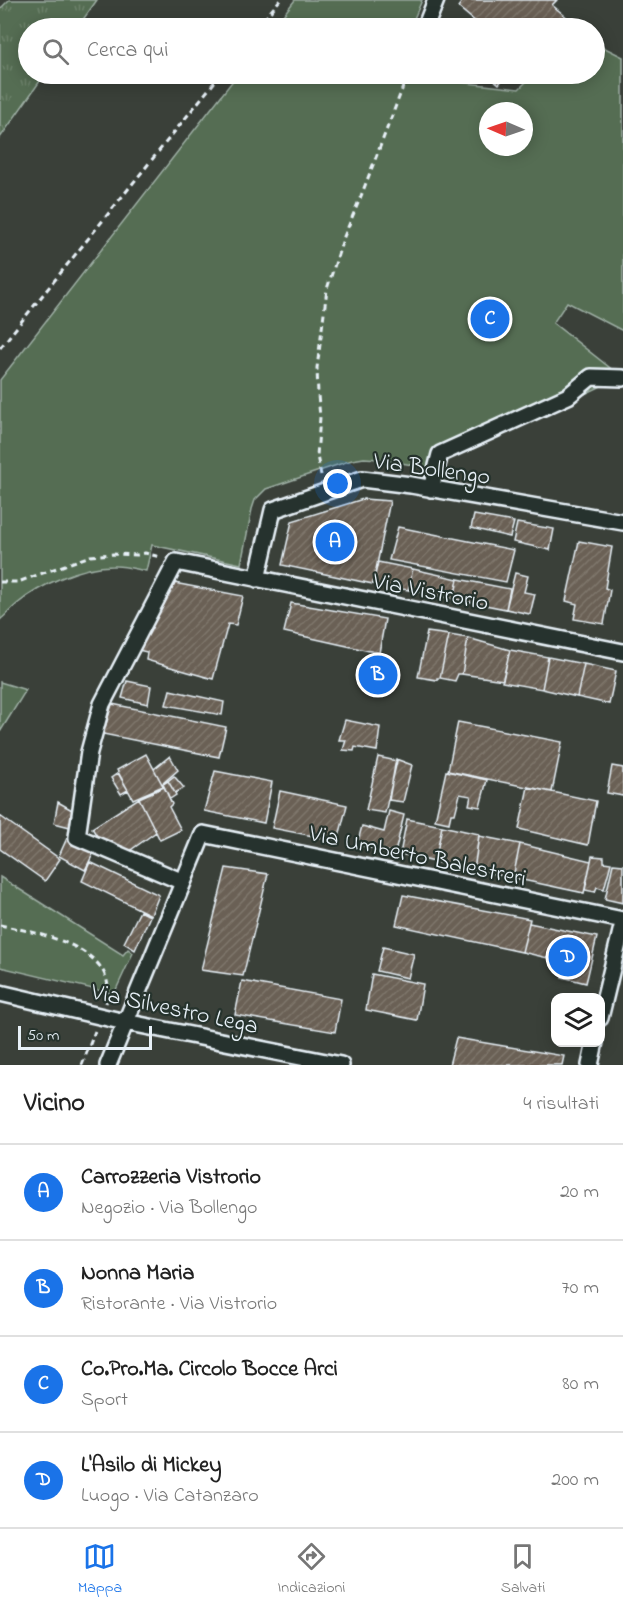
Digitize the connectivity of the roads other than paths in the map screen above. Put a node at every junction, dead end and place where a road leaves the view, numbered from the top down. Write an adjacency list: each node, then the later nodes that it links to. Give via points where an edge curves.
1 (436, 0): 2 (street)
2 (429, 18)
3 (623, 378): 4 (street, via 591,377 568,396 440,454)
4 (431, 489): 5 (street, Via Bollengo); 6 (street, Via Bollengo, via 362,479 273,510)
5 (623, 522)
6 (257, 579): 7 (street, Via Vistrorio); 8 (street, Via Vistrorio, via 176,562 102,704 89,752 77,837)
7 (623, 652)
8 (183, 882): 9 (street, Via Umberto Balestreri, via 203,834); 12 (street)
9 (623, 921): 11 (street)
10 (0, 993): 12 (street, Via Silvestro Lega)
11 (605, 997)
12 (125, 1022): 14 (street); 15 (street, Via Silvestro Lega)
13 (594, 1047): 16 (street)
14 (108, 1065)
15 (341, 1065)
16 (590, 1065)

